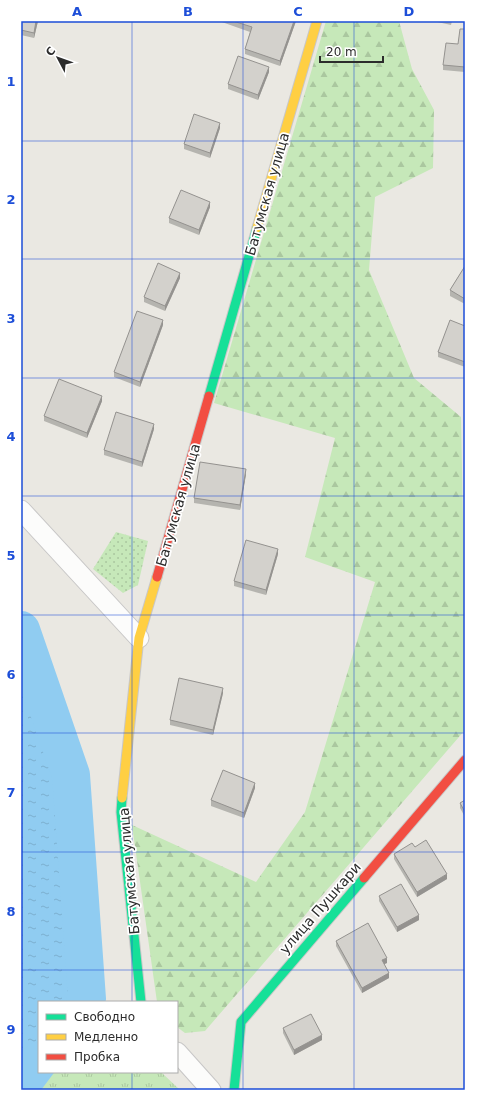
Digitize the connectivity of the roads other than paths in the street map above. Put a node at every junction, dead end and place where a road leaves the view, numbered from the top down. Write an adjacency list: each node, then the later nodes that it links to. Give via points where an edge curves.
1 (317, 21): 3 (street, Батумская улица)
2 (21, 510): 3 (street)
3 (139, 638): 5 (street, Батумская улица, via 121,812)
4 (465, 760): 8 (street, улица Пушкари, via 241,1022)
5 (141, 1001)
6 (178, 1053): 7 (street)
7 (211, 1090)
8 (234, 1090)

